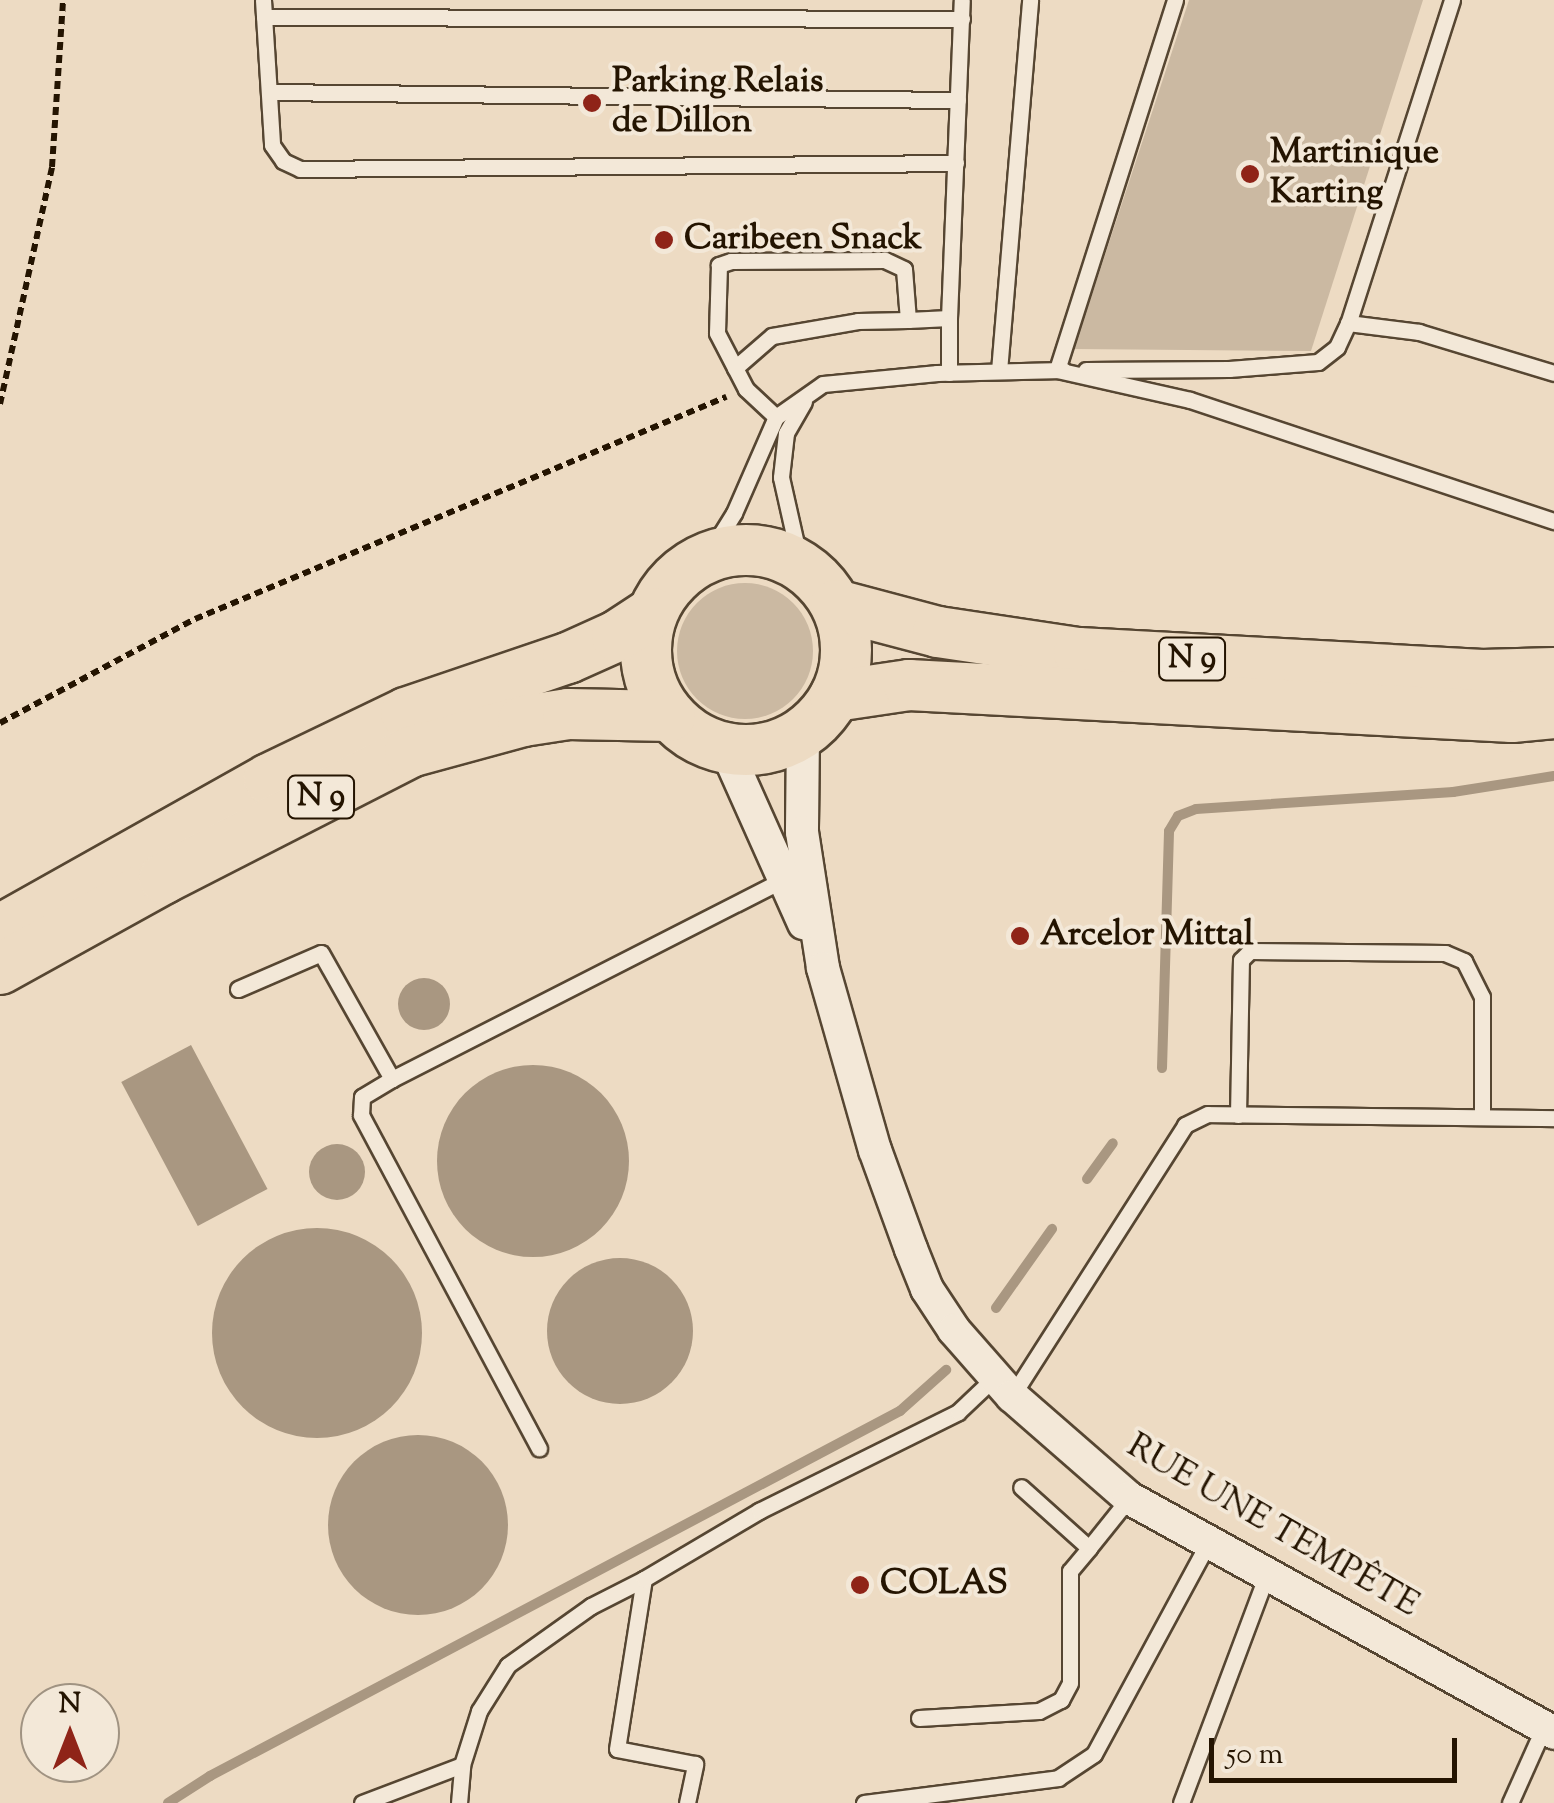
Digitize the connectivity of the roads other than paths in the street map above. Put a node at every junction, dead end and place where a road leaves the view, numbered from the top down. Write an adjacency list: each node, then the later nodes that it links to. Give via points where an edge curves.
1 (962, 0): 6 (lane)
2 (1030, 0): 16 (lane)
3 (1175, 0): 14 (lane)
4 (1452, 0): 12 (lane)
5 (264, 8): 6 (lane); 7 (lane)
6 (962, 19): 8 (lane)
7 (269, 92): 8 (lane); 9 (lane, via 272,145 282,161 300,169)
8 (958, 100): 9 (lane)
9 (956, 164): 10 (lane)
10 (949, 318): 11 (lane); 15 (lane)
11 (908, 320): 13 (lane, via 772,336); 13 (lane, via 904,269 896,262 731,261 716,275 717,333)
12 (1348, 323): 14 (lane, via 1338,347 1318,362); 17 (lane, via 1419,332)
13 (735, 368): 19 (lane, via 746,389)
14 (1057, 370): 16 (lane); 20 (lane, via 1190,400)
15 (949, 372): 16 (lane); 18 (lane, via 836,380)
16 (999, 372)
17 (1554, 373)
18 (808, 394): 19 (lane); 22 (lane, via 786,432 780,476)
19 (776, 417): 21 (lane, via 734,513)
20 (1554, 521)
21 (706, 558): 22 (main road, via 739,550 772,553); 24 (main road, via 684,571)
22 (802, 566): 23 (main road)
23 (836, 605): 25 (main road, N 9, via 938,632 1079,653 1482,675); 26 (main road, via 846,634 846,666)
24 (652, 612): 28 (main road, via 646,667); 32 (main road, N 9, via 568,658 406,713 269,779)
25 (1554, 673)
26 (835, 696): 27 (main road, N 9, via 909,685); 29 (main road)
27 (1554, 713)
28 (670, 716): 30 (main road); 34 (main road, N 9, via 553,716 410,752)
29 (802, 732): 30 (main road, via 779,745); 33 (street, RUE UNE TEMPÊTE, via 802,832)
30 (726, 748): 31 (street, RUE UNE TEMPÊTE)
31 (785, 879): 33 (street, RUE UNE TEMPÊTE); 36 (lane)
32 (0, 930)
33 (824, 968): 40 (street, RUE UNE TEMPÊTE, via 876,1150 927,1289)
34 (0, 969)
35 (238, 989): 36 (lane, via 321,953)
36 (392, 1079): 41 (lane, via 362,1097 361,1115)
37 (1238, 1114): 38 (lane); 38 (lane, via 1241,960 1250,950 1445,953 1464,961 1482,997); 40 (lane, via 1208,1114 1174,1136)
38 (1482, 1117): 39 (lane)
39 (1554, 1118)
40 (1004, 1386): 43 (street, RUE UNE TEMPÊTE); 47 (lane)
41 (539, 1449)
42 (1021, 1487): 45 (lane)
43 (1129, 1498): 44 (street, RUE UNE TEMPÊTE); 45 (lane)
44 (1209, 1541): 46 (street, RUE UNE TEMPÊTE); 54 (lane, via 1094,1754 1058,1778)
45 (1089, 1548): 48 (lane, via 1070,1571 1072,1660 1061,1700 1040,1710)
46 (1267, 1574): 49 (street, RUE UNE TEMPÊTE); 55 (lane)
47 (644, 1578): 50 (lane, via 591,1606 508,1666 479,1711); 53 (lane, via 616,1749 695,1764)
48 (919, 1718)
49 (1549, 1730): 56 (lane)
50 (462, 1765): 51 (lane); 52 (lane)
51 (362, 1803)
52 (459, 1803)
53 (687, 1803)
54 (864, 1803)
55 (1181, 1803)
56 (1510, 1803)

